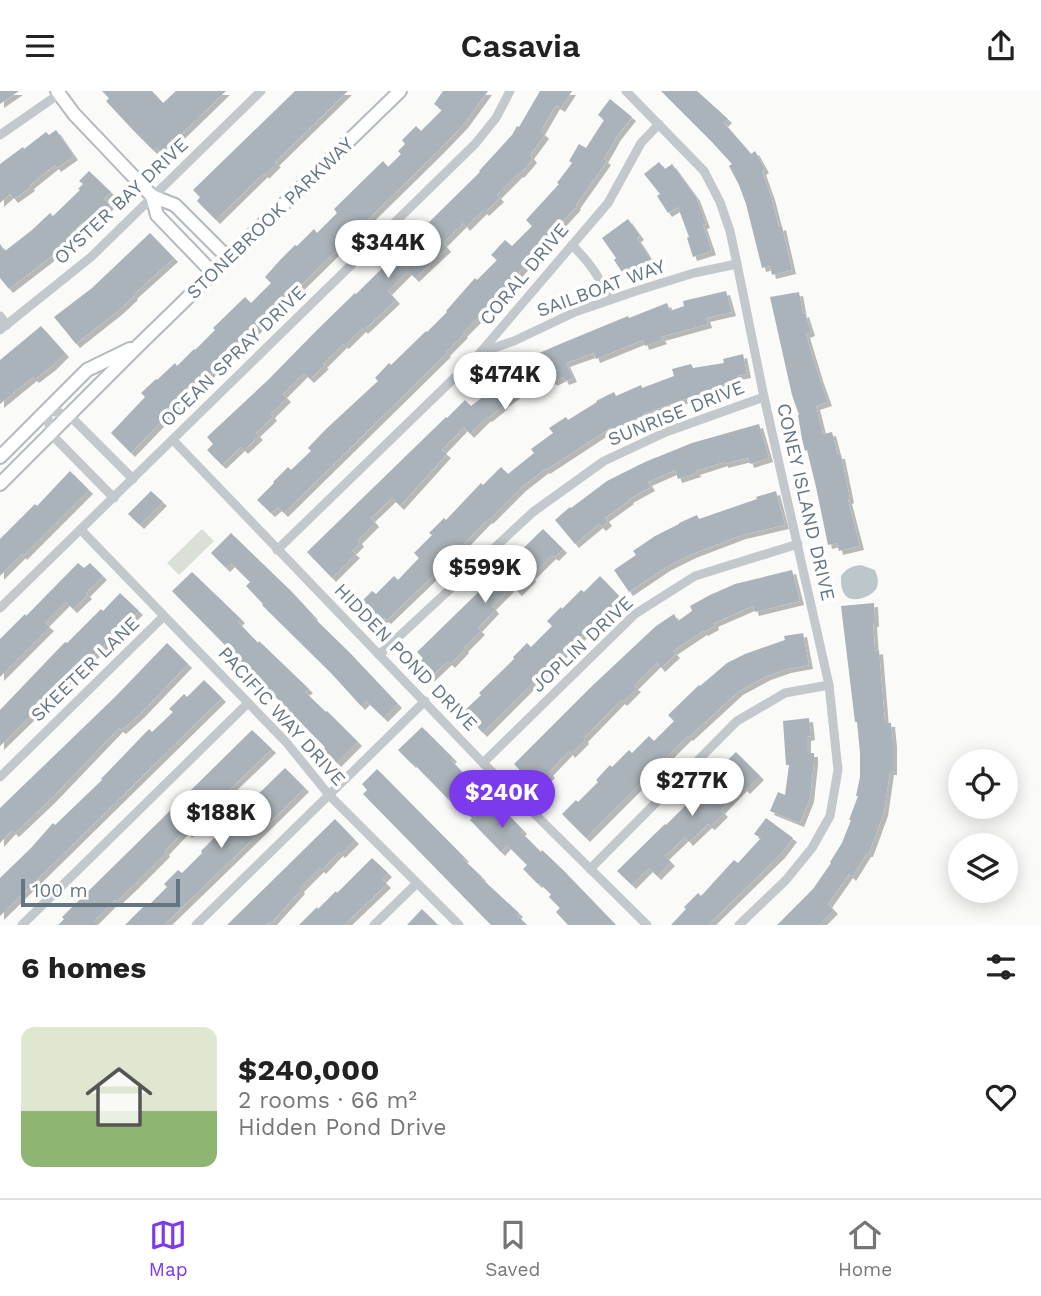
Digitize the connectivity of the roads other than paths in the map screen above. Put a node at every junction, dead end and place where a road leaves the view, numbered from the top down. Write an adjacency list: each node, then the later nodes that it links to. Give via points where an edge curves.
1 (261, 91): 8 (street, OYSTER BAY DRIVE)
2 (400, 91): 10 (street, STONEBROOK PARKWAY)
3 (510, 91): 22 (street, OCEAN SPRAY DRIVE, via 475,144)
4 (626, 91): 6 (street, CONEY ISLAND DRIVE)
5 (58, 92): 7 (street); 8 (street)
6 (659, 124): 9 (street, CORAL DRIVE, via 641,143 608,203); 11 (street, CONEY ISLAND DRIVE, via 704,171 720,202)
7 (0, 135)
8 (152, 196): 10 (street, via 175,205); 12 (street, via 157,215); 15 (street, OYSTER BAY DRIVE, via 91,257)
9 (572, 245): 13 (street, via 589,262); 17 (street, CORAL DRIVE)
10 (229, 258): 12 (street, STONEBROOK PARKWAY)
11 (737, 264): 13 (street, SAILBOAT WAY); 18 (street, CONEY ISLAND DRIVE)
12 (213, 273): 16 (street, STONEBROOK PARKWAY)
13 (610, 300): 17 (street, SAILBOAT WAY)
14 (0, 316): 15 (street)
15 (3, 327)
16 (140, 344): 19 (street, STONEBROOK PARKWAY, via 87,370); 20 (street, STONEBROOK PARKWAY)
17 (480, 353): 29 (street, CORAL DRIVE)
18 (764, 397): 28 (street, CONEY ISLAND DRIVE); 32 (street, SUNRISE DRIVE, via 666,432 604,461 533,512)
19 (47, 410): 20 (street); 21 (street); 23 (street, STONEBROOK PARKWAY)
20 (69, 415): 21 (street, STONEBROOK PARKWAY); 24 (street)
21 (50, 433): 25 (street, STONEBROOK PARKWAY); 26 (street)
22 (173, 440): 24 (street, OCEAN SPRAY DRIVE); 29 (street, HIDDEN POND DRIVE)
23 (0, 457)
24 (133, 479): 26 (street, OCEAN SPRAY DRIVE)
25 (0, 484)
26 (114, 498): 27 (street, OCEAN SPRAY DRIVE)
27 (81, 530): 30 (street, OCEAN SPRAY DRIVE); 31 (street, PACIFIC WAY DRIVE)
28 (798, 544): 33 (street, CONEY ISLAND DRIVE); 36 (street, JOPLIN DRIVE, via 695,576 635,614)
29 (277, 549): 32 (street, HIDDEN POND DRIVE)
30 (0, 608)
31 (164, 616): 35 (street, PACIFIC WAY DRIVE); 37 (street, SKEETER LANE)
32 (379, 655): 34 (street, HIDDEN POND DRIVE)
33 (830, 685): 39 (street, via 785,693 737,721); 46 (street, CONEY ISLAND DRIVE, via 838,770 830,816 786,880)
34 (425, 701): 36 (street, HIDDEN POND DRIVE); 38 (street)
35 (248, 702): 38 (street, PACIFIC WAY DRIVE); 41 (street)
36 (483, 763): 39 (street, HIDDEN POND DRIVE)
37 (0, 777)
38 (329, 795): 40 (street, PACIFIC WAY DRIVE); 42 (street)
39 (590, 869): 45 (street, HIDDEN POND DRIVE)
40 (416, 883): 43 (street); 44 (street, PACIFIC WAY DRIVE)
41 (22, 925)
42 (196, 925)
43 (374, 925)
44 (458, 925)
45 (647, 925)
46 (739, 925)

